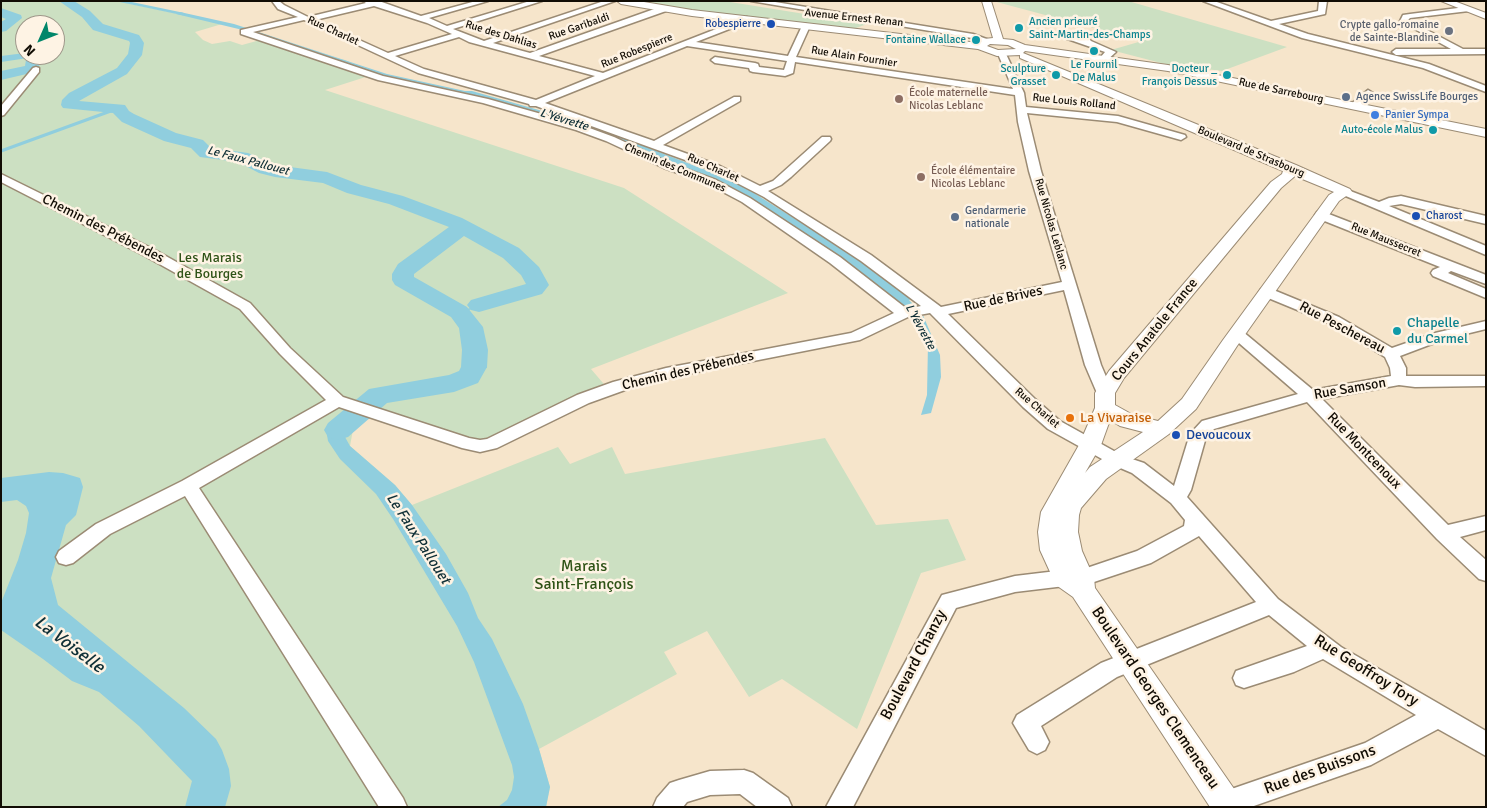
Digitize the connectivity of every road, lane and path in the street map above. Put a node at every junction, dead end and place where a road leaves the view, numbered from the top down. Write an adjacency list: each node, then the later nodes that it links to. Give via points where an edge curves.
1 (275, 1): 17 (street, Rue Charlet)
2 (383, 1): 12 (street)
3 (486, 1): 18 (street)
4 (539, 1): 23 (street)
5 (612, 1): 28 (street)
6 (621, 1): 14 (main road, Avenue Ernest Renan)
7 (754, 1): 20 (street)
8 (986, 1): 30 (main road)
9 (1222, 1): 13 (street)
10 (1323, 1): 21 (street, via 1322,12)
11 (1445, 1): 15 (main road)
12 (370, 2): 17 (street); 18 (street, Rue des Dahlias)
13 (1208, 2): 21 (street)
14 (663, 9): 19 (main road, Avenue Ernest Renan); 37 (street, Rue Garibaldi)
15 (1466, 9): 16 (main road); 32 (street, via 1410,16 1404,21)
16 (1486, 16)
17 (306, 18): 36 (street, Rue Charlet); 49 (street, Chemin des Communes, via 249,31 381,78)
18 (421, 18): 23 (street, Rue des Dahlias)
19 (747, 19): 22 (main road, Avenue Ernest Renan); 29 (street, Rue Robespierre)
20 (874, 21): 24 (street); 26 (street)
21 (1270, 24): 35 (street, via 1305,36)
22 (806, 26): 24 (main road, Avenue Ernest Renan); 38 (street)
23 (447, 28): 25 (street, Rue des Dahlias)
24 (860, 31): 30 (main road, Avenue Ernest Renan)
25 (460, 34): 28 (street, Rue des Dahlias); 36 (street)
26 (967, 35): 30 (street)
27 (1086, 41): 39 (street, via 1112,52)
28 (484, 43): 37 (street, Rue des Dahlias)
29 (686, 43): 38 (street, Rue Alain Fournier); 42 (street, Rue Robespierre)
30 (987, 43): 31 (main road, via 1014,43); 34 (main road, via 986,50)
31 (1020, 50): 34 (main road); 39 (main road, Rue de Sarrebourg); 57 (main road, Boulevard de Strasbourg)
32 (1461, 51): 33 (street); 35 (street, via 1395,52)
33 (1483, 52)
34 (1002, 54): 44 (street, Rue Nicolas Leblanc)
35 (1388, 55): 43 (street)
36 (387, 56): 47 (street, Rue Charlet, via 428,73)
37 (530, 56): 42 (street, Rue des Dahlias)
38 (792, 59): 40 (street, via 790,72 781,73); 44 (street, Rue Alain Fournier)
39 (1103, 59): 48 (main road, Rue de Sarrebourg, via 1168,68)
40 (715, 60)
41 (36, 70): 51 (street)
42 (604, 76): 47 (street, Rue Robespierre)
43 (1486, 89)
44 (1019, 93): 50 (street, Rue Nicolas Leblanc)
45 (1368, 94): 48 (street)
46 (737, 99): 56 (street)
47 (533, 104): 49 (street, Rue Robespierre); 53 (street, Rue Charlet)
48 (1354, 106): 52 (main road, Rue de Sarrebourg)
49 (517, 110): 53 (street, Chemin des Communes)
50 (1022, 110): 54 (street, Rue Louis Rolland, via 1118,119); 67 (street, Rue Nicolas Leblanc)
51 (1, 113)
52 (1486, 133)
53 (616, 136): 56 (street, Rue Charlet); 71 (street, Chemin des Communes, via 668,166 712,182 746,200 835,260)
54 (1181, 137)
55 (826, 139): 59 (street, via 788,175)
56 (656, 144): 59 (street, Rue Charlet)
57 (1291, 168): 60 (main road, Boulevard de Strasbourg); 78 (main road, Cours Anatole France, via 1288,176 1276,185 1116,375)
58 (1, 177): 79 (street, Chemin des Prébendes, via 245,306 285,351)
59 (760, 190): 70 (street, Rue Charlet, via 866,258)
60 (1345, 192): 61 (street, Boulevard de Strasbourg); 62 (main road, via 1334,198)
61 (1380, 206): 63 (street, via 1401,200); 64 (street, Boulevard de Strasbourg)
62 (1321, 215): 65 (street, Rue Maussecret); 68 (main road)
63 (1486, 220)
64 (1486, 251)
65 (1451, 266): 66 (street, Rue Maussecret); 69 (street, via 1438,273)
66 (1486, 280)
67 (1068, 285): 70 (street, Rue de Brives); 78 (street, Rue Nicolas Leblanc)
68 (1266, 292): 73 (main road); 74 (street, Rue Peschereau, via 1334,320)
69 (1486, 294)
70 (931, 310): 71 (street, Chemin des Prébendes); 81 (street, Rue Charlet, via 1035,409 1054,425)
71 (905, 313): 79 (street, Chemin des Prébendes, via 856,337 666,373 619,386 583,399 491,444 480,446)
72 (1486, 325): 74 (street, via 1440,336)
73 (1236, 334): 77 (street, Rue Montcenoux); 80 (main road, via 1189,404)
74 (1391, 354): 75 (street, Rue Peschereau, via 1398,368)
75 (1399, 380): 76 (street, Rue Samson); 77 (street, Rue Samson)
76 (1486, 381)
77 (1310, 396): 84 (street, Rue Samson, via 1208,424 1198,434); 87 (street, Rue Montcenoux)
78 (1105, 400): 80 (main road, via 1127,421); 81 (main road, Cours Anatole France)
79 (351, 406): 83 (street)
80 (1162, 430): 82 (main road)
81 (1090, 445): 82 (street, Rue Charlet); 90 (main road, Cours Anatole France, via 1052,512 1052,550)
82 (1117, 460): 84 (street, via 1138,468); 85 (street, via 1127,473); 90 (main road, via 1084,488 1067,515 1066,532)
83 (188, 486): 88 (street, via 103,529); 100 (street)
84 (1177, 498): 85 (street)
85 (1195, 520): 90 (street, Boulevard Chanzy, via 1193,530 1144,557); 92 (street, Rue Geoffroy Tory)
86 (1486, 523): 87 (street)
87 (1444, 534): 89 (street, Rue Montcenoux)
88 (66, 557)
89 (1486, 573)
90 (1076, 582): 91 (street, Boulevard Chanzy); 94 (main road, Boulevard Georges Clemenceau)
91 (992, 589): 103 (street, Boulevard Chanzy, via 949,601)
92 (1271, 605): 93 (street, Rue Geoffroy Tory); 94 (street)
93 (1326, 648): 95 (street); 96 (street, Rue Geoffroy Tory)
94 (1130, 662): 97 (street, via 1109,670 1025,723); 99 (main road, Boulevard Georges Clemenceau)
95 (1244, 678)
96 (1438, 716): 98 (street, Rue Geoffroy Tory); 99 (street, Rue des Buissons, via 1371,753)
97 (1037, 742)
98 (1486, 744)
99 (1227, 805)
100 (394, 807)
101 (666, 807): 102 (street, via 679,792 710,782 744,782)
102 (779, 807)
103 (838, 807)

